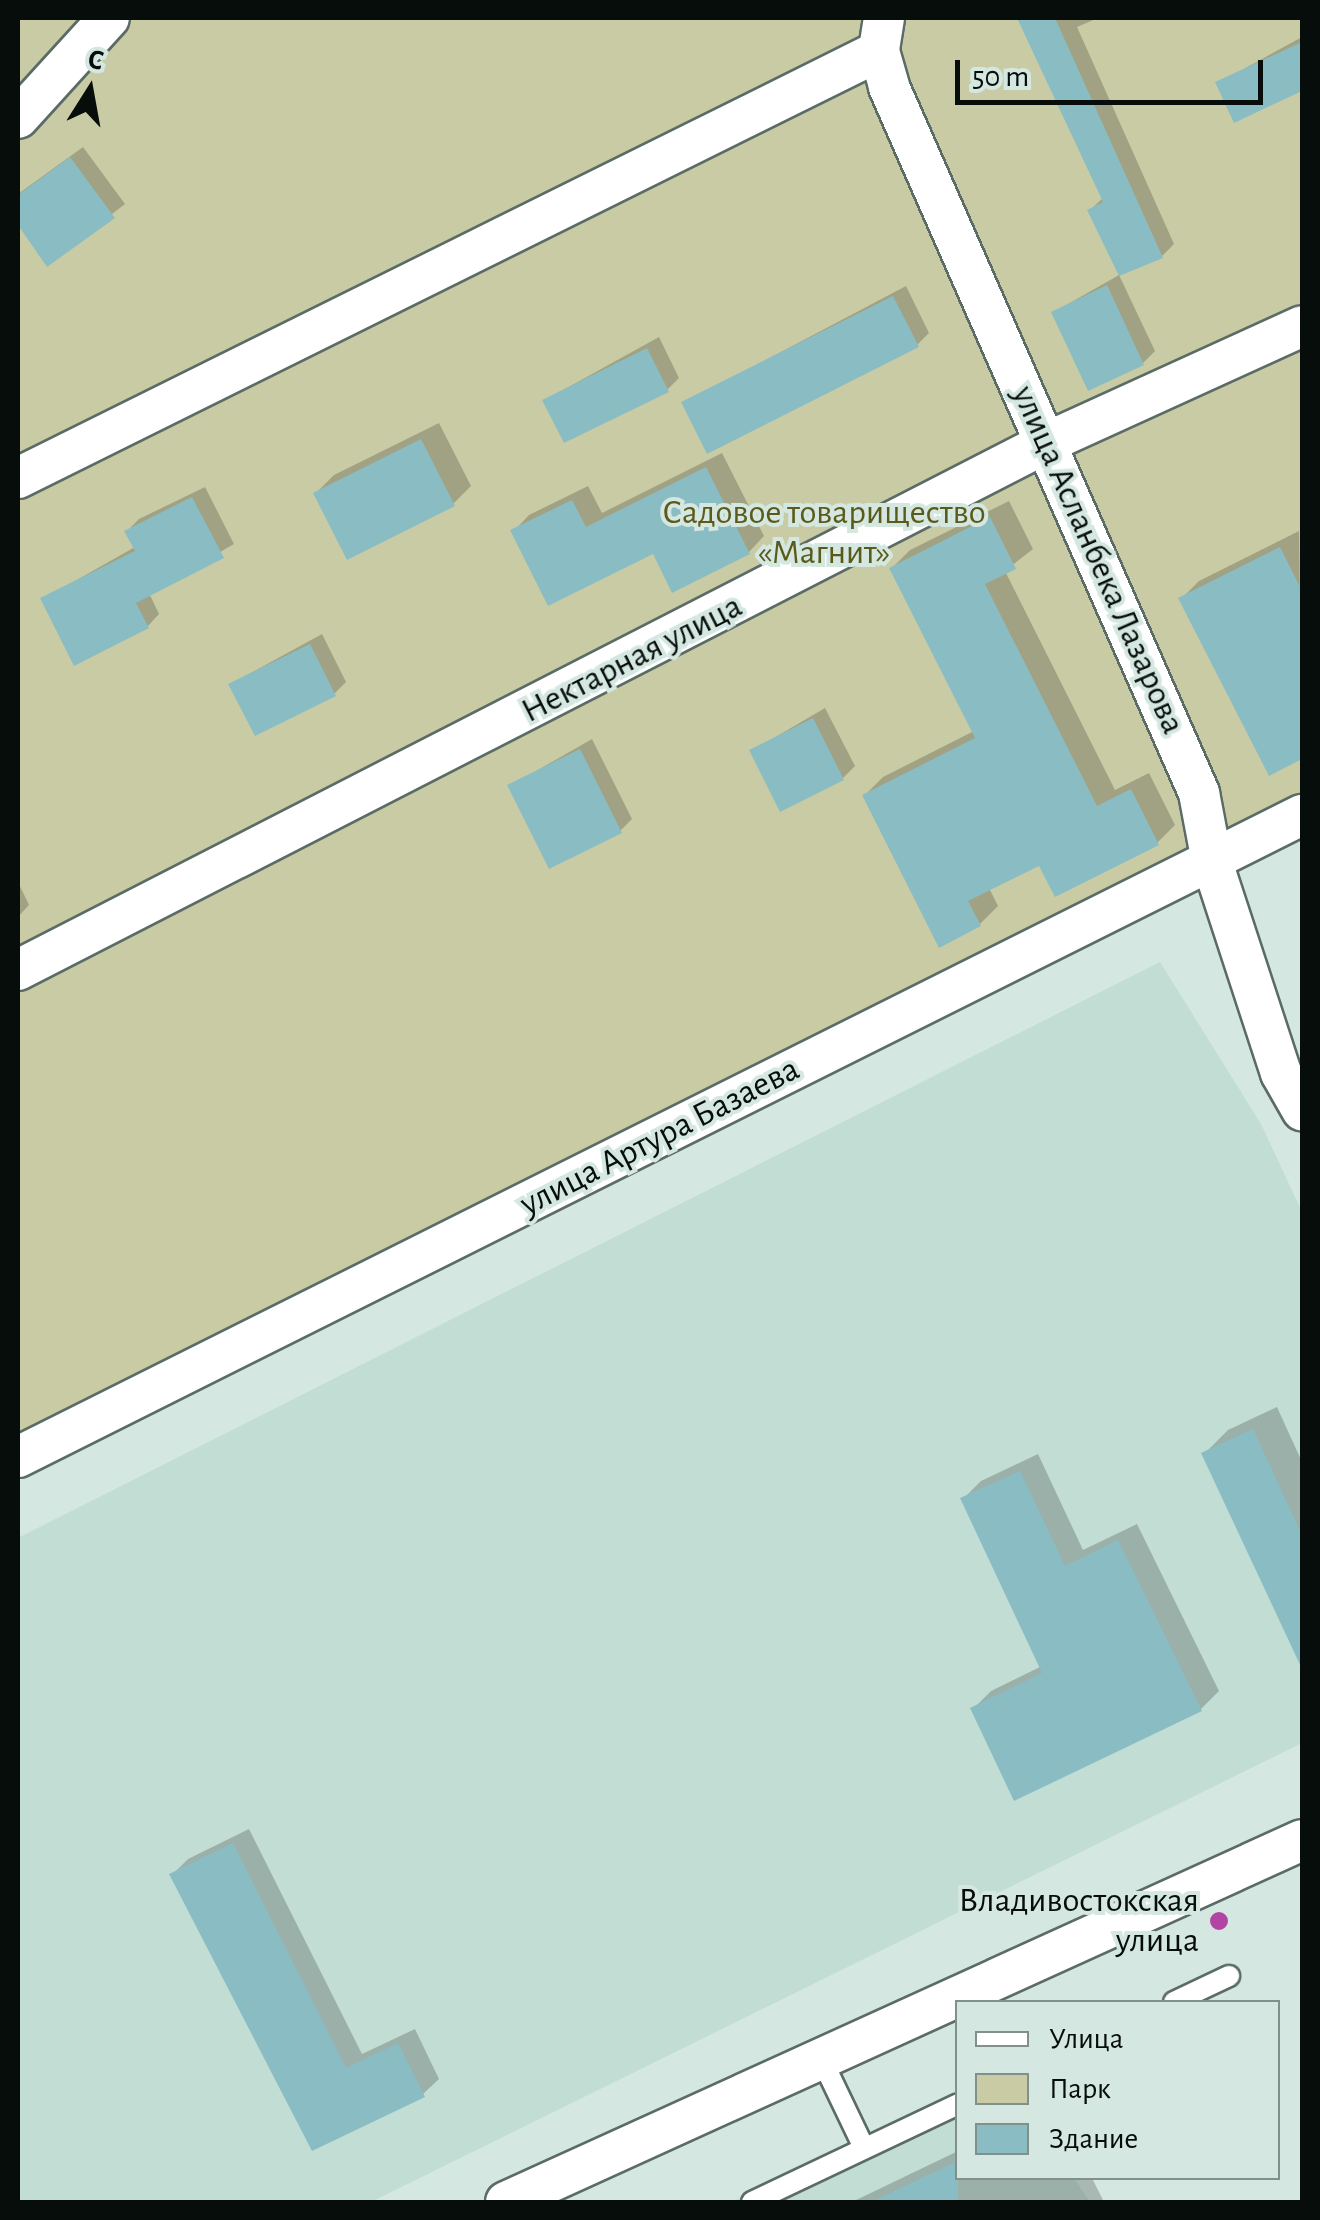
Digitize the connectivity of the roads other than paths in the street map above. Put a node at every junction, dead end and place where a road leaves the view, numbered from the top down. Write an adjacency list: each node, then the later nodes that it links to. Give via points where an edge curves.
1 (109, 18): 3 (street)
2 (881, 34): 5 (street, улица Асланбека Лазарова, via 888,87); 6 (street)
3 (18, 118)
4 (1302, 326): 5 (street, Нектарная улица)
5 (1048, 442): 8 (street, улица Асланбека Лазарова, via 1199,793); 9 (street, Нектарная улица)
6 (18, 478)
7 (1302, 815): 8 (street, улица Артура Базаева)
8 (1212, 862): 10 (street, улица Асланбека Лазарова, via 1281,1073); 11 (street, улица Артура Базаева)
9 (18, 970)
10 (1302, 1110)
11 (18, 1457)
12 (1302, 1840): 13 (street)
13 (1252, 1858): 14 (street); 17 (street)
14 (1302, 1858)
15 (1229, 1976): 16 (lane)
16 (1178, 2000)
17 (820, 2056): 19 (lane); 20 (street)
18 (955, 2105): 19 (lane)
19 (864, 2148): 21 (lane)
20 (506, 2202)
21 (752, 2202)

